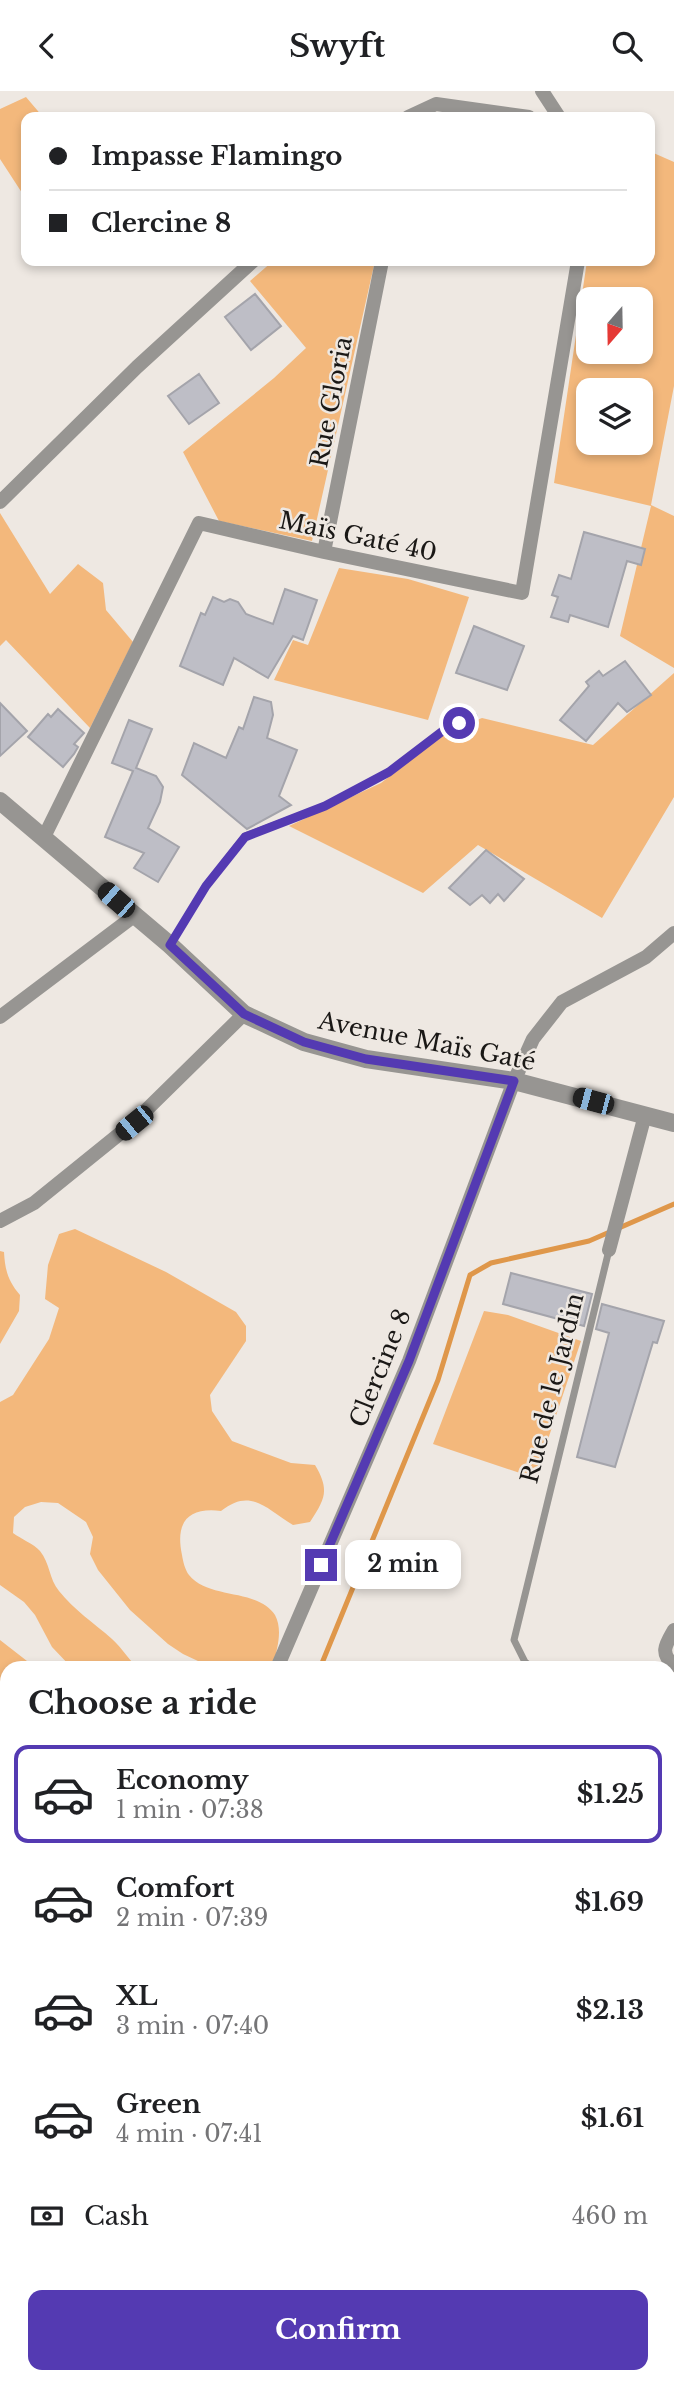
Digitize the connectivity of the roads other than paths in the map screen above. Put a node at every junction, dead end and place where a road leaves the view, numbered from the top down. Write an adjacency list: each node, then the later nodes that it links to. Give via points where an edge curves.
1 (542, 91): 4 (street)
2 (419, 112): 3 (street, via 436,104)
3 (493, 112)
4 (556, 112)
5 (248, 266): 8 (street)
6 (381, 266): 9 (street, Rue Gloria)
7 (577, 266): 9 (street, Maïs Gaté 40, via 522,593)
8 (0, 502)
9 (324, 552): 12 (street, Maïs Gaté 40, via 199,523)
10 (474, 716): 15 (lane, via 444,730 389,772 335,801 245,837 206,886)
11 (0, 801): 12 (street, Avenue Maïs Gaté)
12 (43, 839): 13 (street, Avenue Maïs Gaté)
13 (134, 916): 15 (street, Avenue Maïs Gaté); 17 (street)
14 (674, 933): 18 (street, Clercine 8, via 646,957 562,1002 533,1039)
15 (170, 945): 16 (street, Avenue Maïs Gaté)
16 (244, 1014): 18 (street, Avenue Maïs Gaté, via 304,1042 366,1059); 21 (street, via 134,1123 34,1203)
17 (0, 1017)
18 (514, 1081): 19 (street, Avenue Maïs Gaté); 24 (street, Clercine 8, via 409,1361)
19 (645, 1115): 20 (street, Avenue Maïs Gaté); 22 (street, Rue de le Jardin)
20 (674, 1123)
21 (0, 1221)
22 (609, 1250): 25 (lane, Rue de le Jardin, via 514,1640)
23 (674, 1630): 26 (street, via 664,1653)
24 (280, 1661)
25 (524, 1661)
26 (669, 1661)

